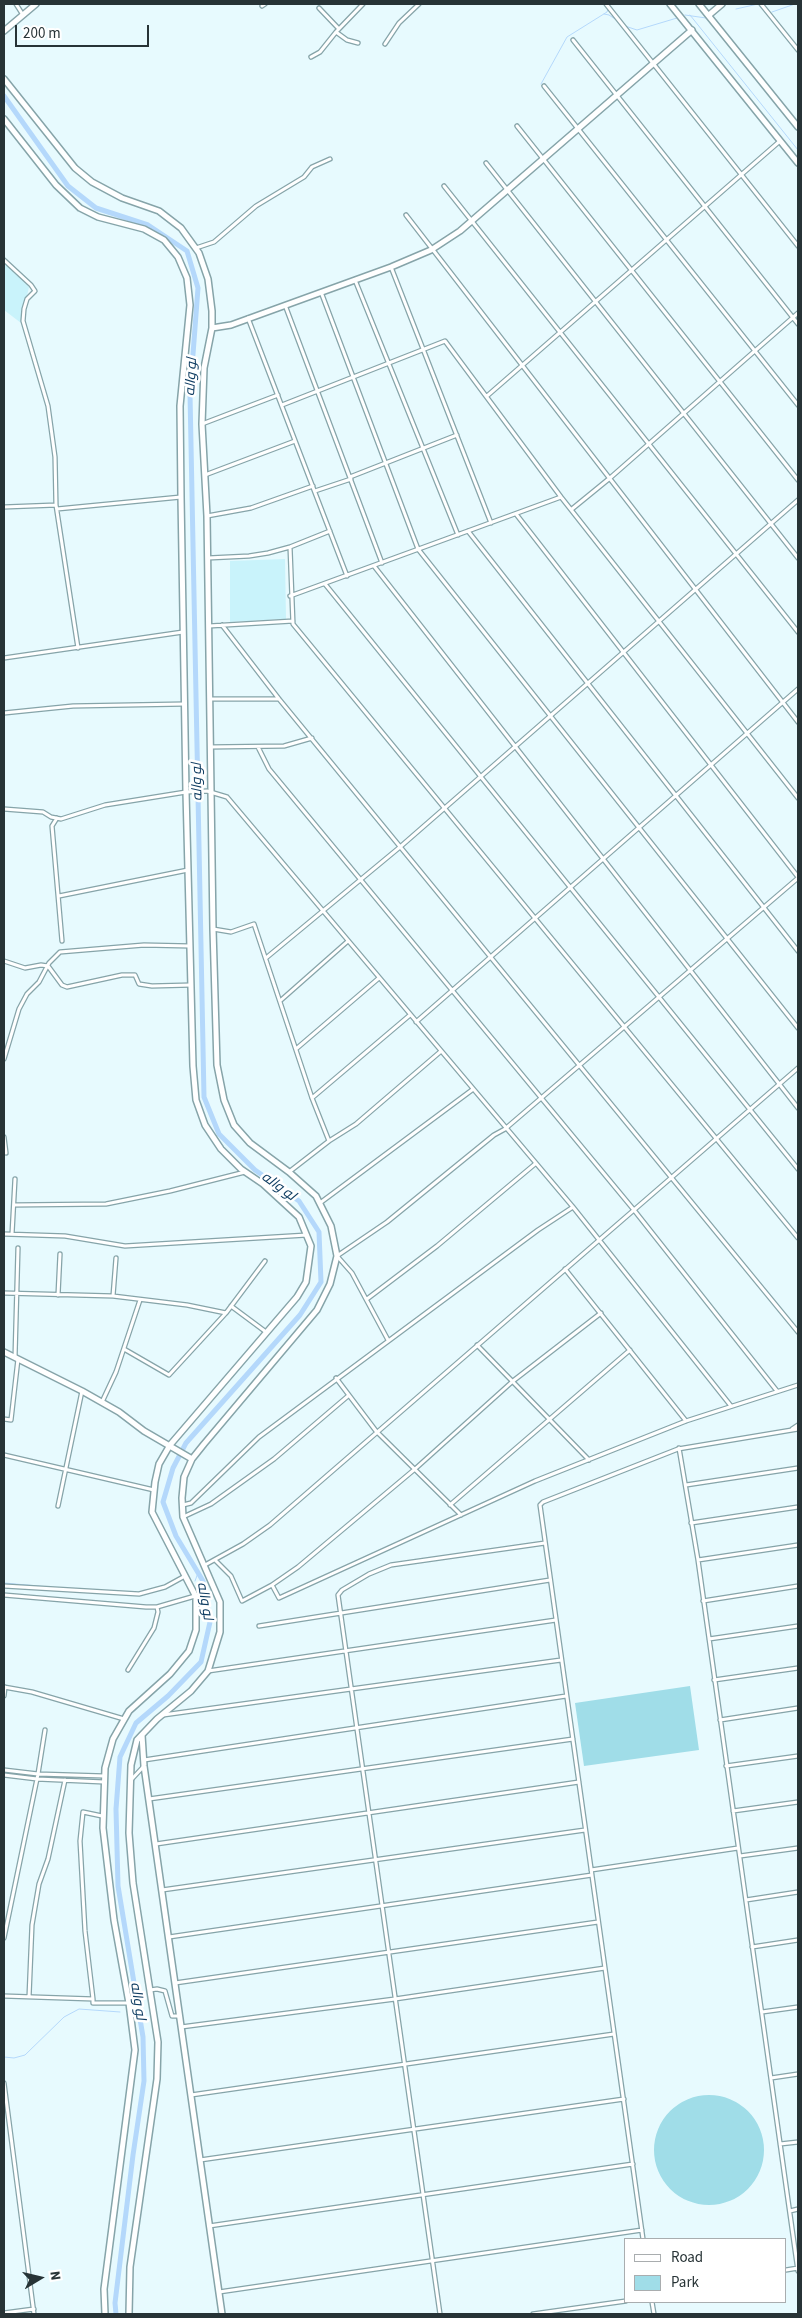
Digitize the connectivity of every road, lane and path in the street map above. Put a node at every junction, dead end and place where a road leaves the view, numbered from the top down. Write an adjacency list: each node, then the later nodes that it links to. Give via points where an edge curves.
1 (16, 4): 11 (street)
2 (36, 4): 11 (street)
3 (363, 4): 13 (street)
4 (418, 4): 18 (street, via 399,23)
5 (606, 4): 21 (street)
6 (670, 4): 14 (street)
7 (699, 4): 12 (street)
8 (722, 4): 12 (street)
9 (761, 4): 19 (street)
10 (319, 8): 13 (street)
11 (23, 15): 15 (street)
12 (709, 16): 27 (street)
13 (337, 30): 17 (street, via 347,40); 20 (street, via 320,52)
14 (692, 30): 21 (street); 29 (street)
15 (4, 31)
16 (573, 40): 24 (street)
17 (358, 43)
18 (385, 44)
19 (798, 50)
20 (311, 57)
21 (653, 63): 24 (street); 34 (street)
22 (4, 79): 42 (street, via 75,168 107,191 160,211 181,228)
23 (544, 86): 28 (street)
24 (616, 94): 28 (street); 37 (street)
25 (4, 119): 81 (street, via 56,185 80,208 98,217 144,229 164,240 178,256 187,278 190,305 180,406)
26 (517, 126): 31 (street)
27 (798, 126)
28 (578, 128): 31 (street); 40 (street)
29 (780, 141): 33 (street); 34 (street)
30 (330, 158): 42 (street, via 256,206 214,242)
31 (543, 158): 36 (street); 46 (street)
32 (486, 163): 36 (street)
33 (798, 163)
34 (742, 175): 37 (street); 41 (street)
35 (444, 186): 39 (street)
36 (507, 189): 39 (street); 49 (street)
37 (705, 206): 40 (street); 52 (street)
38 (406, 214): 43 (street)
39 (470, 222): 43 (street); 56 (street)
40 (666, 239): 46 (street); 58 (street)
41 (798, 246)
42 (196, 248): 55 (street, via 208,280)
43 (432, 250): 45 (street); 60 (street)
44 (4, 260): 85 (street, via 34,291 24,309 26,329 48,406 55,457)
45 (391, 267): 47 (street); 57 (street)
46 (631, 270): 49 (street); 62 (street)
47 (355, 280): 48 (street); 59 (street)
48 (321, 292): 50 (street); 61 (street)
49 (595, 301): 56 (street); 68 (street)
50 (284, 305): 53 (street); 63 (street)
51 (798, 313): 52 (street)
52 (793, 317): 54 (street); 58 (street)
53 (248, 318): 55 (street); 64 (street)
54 (798, 324)
55 (212, 328): 69 (street, via 204,368)
56 (559, 333): 60 (street); 72 (street)
57 (423, 349): 59 (street); 65 (street, via 445,341); 70 (street)
58 (755, 350): 62 (street); 67 (street)
59 (388, 363): 61 (street); 73 (street)
60 (522, 364): 65 (street); 77 (street)
61 (353, 377): 63 (street); 74 (street)
62 (720, 381): 68 (street); 78 (street)
63 (317, 391): 66 (street); 76 (street)
64 (278, 395): 66 (street); 69 (street)
65 (487, 396): 82 (street)
66 (282, 405): 71 (street)
67 (798, 405)
68 (683, 412): 72 (street); 90 (street)
69 (202, 424): 75 (street)
70 (457, 435): 73 (street); 89 (street)
71 (296, 441): 75 (street); 79 (street)
72 (647, 444): 77 (street); 96 (street)
73 (423, 448): 74 (street); 93 (street)
74 (386, 463): 76 (street); 95 (street)
75 (205, 475): 88 (street)
76 (350, 478): 80 (street); 99 (street)
77 (610, 478): 86 (street); 103 (street)
78 (798, 480)
79 (312, 486): 80 (street); 88 (street, via 251,508)
80 (315, 491): 91 (street)
81 (181, 497): 85 (street); 109 (street)
82 (561, 497): 86 (street); 87 (street)
83 (798, 500): 90 (street)
84 (4, 507): 85 (street)
85 (56, 507): 111 (street)
86 (572, 509): 105 (street)
87 (516, 514): 89 (street); 112 (street)
88 (207, 516): 97 (street)
89 (491, 523): 92 (street)
90 (771, 524): 96 (street); 98 (street)
91 (330, 531): 94 (street); 101 (street)
92 (468, 531): 93 (street); 114 (street)
93 (458, 535): 95 (street)
94 (290, 547): 97 (street, via 249,556); 104 (street)
95 (418, 550): 99 (street); 121 (street)
96 (735, 554): 103 (street); 110 (street)
97 (208, 558): 108 (street)
98 (798, 558)
99 (382, 563): 100 (street)
100 (374, 566): 101 (street); 125 (street)
101 (347, 576): 102 (street)
102 (325, 584): 104 (street); 129 (street)
103 (696, 589): 105 (street); 118 (street)
104 (290, 596): 106 (street)
105 (659, 620): 112 (street); 123 (street)
106 (293, 621): 107 (street); 134 (street)
107 (222, 625): 108 (street); 117 (street)
108 (209, 626): 116 (street)
109 (184, 632): 111 (street); 119 (street)
110 (798, 632)
111 (78, 648): 113 (street)
112 (623, 652): 114 (street); 128 (street)
113 (4, 658)
114 (587, 683): 121 (street); 132 (street)
115 (798, 689): 118 (street)
116 (210, 699): 117 (street); 126 (street)
117 (280, 699): 124 (street)
118 (783, 702): 122 (street); 123 (street)
119 (184, 704): 120 (street, via 73,706); 130 (street)
120 (4, 713)
121 (551, 716): 125 (street); 137 (street)
122 (798, 722)
123 (748, 734): 128 (street); 133 (street)
124 (312, 738): 127 (street, via 284,746); 138 (street)
125 (515, 745): 129 (street); 139 (street)
126 (210, 747): 127 (street); 131 (street)
127 (258, 747): 142 (street, via 269,769)
128 (712, 765): 132 (street); 141 (street)
129 (480, 776): 134 (street); 143 (street)
130 (188, 792): 131 (street); 136 (street, via 112,804); 140 (street)
131 (209, 792): 146 (street, via 227,797); 148 (street)
132 (676, 796): 137 (street); 145 (street)
133 (798, 798)
134 (444, 808): 138 (street); 147 (street)
135 (4, 809): 136 (street, via 44,812)
136 (57, 818): 144 (street, via 52,826)
137 (640, 827): 139 (street); 149 (street)
138 (400, 846): 142 (street); 154 (street)
139 (604, 858): 143 (street); 158 (street)
140 (188, 870): 144 (street); 152 (street)
141 (798, 878): 145 (street)
142 (360, 881): 146 (street); 161 (street)
143 (570, 887): 147 (street); 162 (street)
144 (59, 896): 150 (street)
145 (764, 908): 149 (street); 153 (street)
146 (325, 911): 151 (street); 155 (street)
147 (535, 918): 154 (street); 166 (street)
148 (213, 929): 155 (street, via 231,932 254,924); 187 (street, via 217,1065 226,1107 242,1135)
149 (728, 938): 158 (street); 167 (street)
150 (62, 940)
151 (348, 941): 159 (street); 163 (street)
152 (190, 946): 157 (street, via 144,945 60,952); 160 (street)
153 (798, 950)
154 (490, 956): 161 (street); 171 (street)
155 (266, 958): 163 (street)
156 (4, 961): 157 (street, via 25,968)
157 (48, 966): 160 (street, via 62,985 68,986 122,974 135,975 140,984 152,986); 170 (street, via 19,1010)
158 (691, 970): 162 (street); 173 (street)
159 (379, 978): 164 (street); 168 (street)
160 (191, 985): 186 (street, via 196,1100 205,1125 221,1149)
161 (451, 990): 165 (street); 176 (street)
162 (660, 997): 166 (street); 178 (street)
163 (280, 1001): 168 (street)
164 (410, 1015): 165 (street); 175 (street)
165 (416, 1022): 169 (street)
166 (625, 1027): 171 (street); 181 (street)
167 (798, 1028)
168 (296, 1050): 175 (street)
169 (440, 1052): 174 (street); 182 (street, via 356,1124)
170 (4, 1060)
171 (581, 1066): 176 (street); 188 (street)
172 (798, 1068): 173 (street)
173 (779, 1084): 177 (street); 178 (street)
174 (472, 1090): 179 (street); 190 (street)
175 (312, 1098): 182 (street)
176 (542, 1098): 179 (street); 193 (street)
177 (798, 1108)
178 (750, 1109): 181 (street); 185 (street)
179 (505, 1129): 184 (street); 201 (street, via 387,1222)
180 (4, 1137): 183 (street)
181 (716, 1138): 188 (street); 197 (street)
182 (329, 1141): 187 (street)
183 (6, 1153)
184 (535, 1164): 192 (street); 209 (street, via 437,1246)
185 (798, 1169)
186 (245, 1172): 191 (street, via 106,1204); 196 (street, via 264,1184 299,1217)
187 (289, 1172): 190 (street)
188 (672, 1176): 193 (street); 215 (street)
189 (15, 1179): 191 (street)
190 (320, 1203): 201 (street, via 331,1226)
191 (14, 1205): 195 (street)
192 (572, 1207): 198 (street); 216 (street)
193 (634, 1210): 198 (street); 226 (street)
194 (4, 1234): 195 (street)
195 (12, 1234): 196 (street, via 65,1236 125,1246)
196 (307, 1235): 214 (street, via 311,1246 306,1282)
197 (798, 1238)
198 (599, 1240): 204 (street); 229 (street)
199 (18, 1248): 206 (street)
200 (60, 1254): 207 (street)
201 (337, 1256): 209 (street, via 352,1273); 240 (street, via 330,1284 317,1310)
202 (116, 1258): 208 (street)
203 (265, 1260): 211 (street)
204 (565, 1269): 213 (street); 217 (street)
205 (4, 1293): 206 (street)
206 (17, 1294): 207 (street); 221 (street)
207 (58, 1295): 208 (street)
208 (113, 1296): 210 (street)
209 (367, 1299): 216 (street)
210 (140, 1300): 212 (street); 218 (street)
211 (231, 1306): 212 (street); 214 (street)
212 (226, 1312): 218 (street, via 169,1375)
213 (601, 1313): 219 (street); 223 (street)
214 (266, 1332): 237 (street)
215 (798, 1332)
216 (388, 1340): 222 (street)
217 (477, 1345): 223 (street); 236 (street)
218 (124, 1348): 228 (street)
219 (630, 1350): 230 (street); 232 (street)
220 (4, 1352): 221 (street)
221 (17, 1358): 225 (street); 231 (street, via 11,1420)
222 (336, 1378): 227 (street); 247 (street, via 259,1437 191,1503)
223 (513, 1381): 230 (street); 244 (street)
224 (798, 1385): 226 (street)
225 (82, 1391): 228 (street); 243 (street)
226 (777, 1391): 229 (street)
227 (348, 1396): 236 (street); 252 (street, via 274,1459 211,1504)
228 (101, 1402): 237 (street)
229 (731, 1406): 232 (street)
230 (550, 1418): 241 (street); 248 (street)
231 (4, 1419)
232 (686, 1421): 241 (street)
233 (798, 1425): 235 (street)
234 (798, 1429): 235 (street)
235 (789, 1430): 238 (street)
236 (376, 1431): 244 (street); 256 (street, via 270,1525)
237 (172, 1446): 240 (street); 246 (street, via 160,1464)
238 (679, 1448): 245 (street); 254 (street, via 543,1502 540,1505)
239 (4, 1455): 243 (street)
240 (191, 1458): 247 (street, via 184,1477)
241 (590, 1460): 251 (street, via 535,1481)
242 (798, 1468): 245 (street)
243 (66, 1469): 246 (street); 249 (street)
244 (415, 1469): 248 (street); 261 (street)
245 (686, 1485): 253 (street)
246 (154, 1490): 259 (street, via 152,1512)
247 (182, 1505): 252 (street)
248 (450, 1505): 251 (street)
249 (58, 1506)
250 (798, 1507): 253 (street)
251 (461, 1516): 261 (street, via 279,1598)
252 (183, 1517): 258 (street)
253 (692, 1523): 257 (street)
254 (545, 1543): 260 (street); 268 (street, via 380,1568 342,1590 338,1595)
255 (798, 1545): 257 (street)
256 (216, 1560): 258 (street); 261 (street, via 231,1576 242,1600)
257 (698, 1560): 266 (street)
258 (205, 1565): 277 (street, via 220,1602 220,1632)
259 (186, 1576): 262 (street, via 165,1587 139,1594); 265 (street)
260 (550, 1580): 268 (street); 269 (street)
261 (272, 1585)
262 (4, 1586)
263 (798, 1586): 266 (street)
264 (4, 1595): 267 (street)
265 (195, 1596): 267 (street); 285 (street, via 196,1630 189,1650)
266 (704, 1601): 272 (street)
267 (157, 1607): 276 (street, via 154,1628)
268 (340, 1613): 270 (street); 273 (street)
269 (556, 1620): 273 (street); 274 (street)
270 (259, 1626)
271 (798, 1626): 272 (street)
272 (709, 1639): 278 (street)
273 (346, 1651): 277 (street); 280 (street)
274 (561, 1660): 280 (street); 282 (street)
275 (798, 1668): 278 (street)
276 (128, 1670)
277 (208, 1671): 284 (street, via 191,1691)
278 (714, 1680): 286 (street)
279 (4, 1687): 281 (street); 285 (street, via 32,1692)
280 (351, 1689): 284 (street); 288 (street)
281 (4, 1696)
282 (566, 1696): 288 (street); 290 (street)
283 (798, 1708): 286 (street)
284 (162, 1715): 289 (street)
285 (125, 1720): 299 (street, via 113,1739)
286 (720, 1720): 293 (street)
287 (45, 1730): 296 (street)
288 (357, 1730): 292 (street); 294 (street)
289 (142, 1735): 292 (street); 301 (street, via 137,1740)
290 (572, 1739): 294 (street); 302 (street)
291 (798, 1756): 293 (street)
292 (146, 1762): 301 (street); 303 (street)
293 (726, 1766): 305 (street)
294 (362, 1769): 303 (street); 306 (street)
295 (4, 1770): 296 (street)
296 (38, 1774): 298 (street); 299 (street)
297 (4, 1775): 298 (street)
298 (37, 1779): 300 (street); 322 (street)
299 (104, 1779): 300 (street); 307 (street)
300 (66, 1780): 330 (street, via 32,1925)
301 (131, 1780): 328 (street, via 128,1833)
302 (579, 1782): 306 (street); 308 (street)
303 (149, 1800): 309 (street)
304 (798, 1802): 305 (street)
305 (733, 1810): 310 (street)
306 (368, 1813): 309 (street); 313 (street)
307 (102, 1816): 332 (street, via 83,1812 80,1841); 333 (street, via 114,1920)
308 (585, 1830): 313 (street); 314 (street)
309 (156, 1844): 316 (street)
310 (738, 1848): 312 (street); 314 (street)
311 (798, 1848): 312 (street)
312 (740, 1856): 318 (street)
313 (375, 1860): 316 (street); 319 (street)
314 (591, 1870): 315 (street)
315 (592, 1875): 319 (street); 320 (street)
316 (162, 1890): 321 (street)
317 (798, 1892): 318 (street)
318 (746, 1900): 324 (street)
319 (382, 1907): 321 (street); 325 (street)
320 (598, 1922): 325 (street); 326 (street)
321 (169, 1937): 327 (street)
322 (4, 1938)
323 (798, 1940): 324 (street)
324 (752, 1947): 335 (street)
325 (388, 1953): 327 (street); 331 (street)
326 (605, 1968): 331 (street); 338 (street)
327 (175, 1983): 336 (street)
328 (150, 1990): 336 (street, via 165,1992 172,2016); 364 (street, via 158,2042 157,2079 130,2267)
329 (4, 1996): 330 (street)
330 (29, 1997): 332 (street)
331 (395, 1999): 337 (street); 339 (street)
332 (93, 2000): 333 (street, via 94,2003)
333 (129, 2003): 363 (street, via 135,2050 104,2289)
334 (798, 2006): 335 (street)
335 (762, 2012): 341 (street)
336 (180, 2016): 337 (street)
337 (181, 2027): 343 (street)
338 (614, 2034): 339 (street); 344 (street)
339 (404, 2064): 343 (street); 345 (street)
340 (798, 2074): 341 (street)
341 (771, 2078): 347 (street)
342 (4, 2083): 360 (street)
343 (191, 2095): 348 (street)
344 (624, 2100): 345 (street); 349 (street)
345 (413, 2130): 348 (street); 350 (street)
346 (798, 2142): 347 (street)
347 (780, 2144): 352 (street)
348 (200, 2160): 353 (street)
349 (633, 2164): 350 (street); 354 (street)
350 (423, 2195): 353 (street); 356 (street)
351 (798, 2209): 352 (street)
352 (790, 2211): 357 (street)
353 (210, 2226): 358 (street)
354 (642, 2230): 355 (street); 356 (street)
355 (644, 2238)
356 (432, 2261): 358 (street); 366 (street)
357 (798, 2269)
358 (219, 2292): 365 (street)
359 (624, 2301): 367 (street)
360 (34, 2309): 361 (street); 362 (street)
361 (4, 2313)
362 (34, 2314)
363 (106, 2314)
364 (129, 2314)
365 (222, 2314)
366 (440, 2314)
367 (533, 2314)

